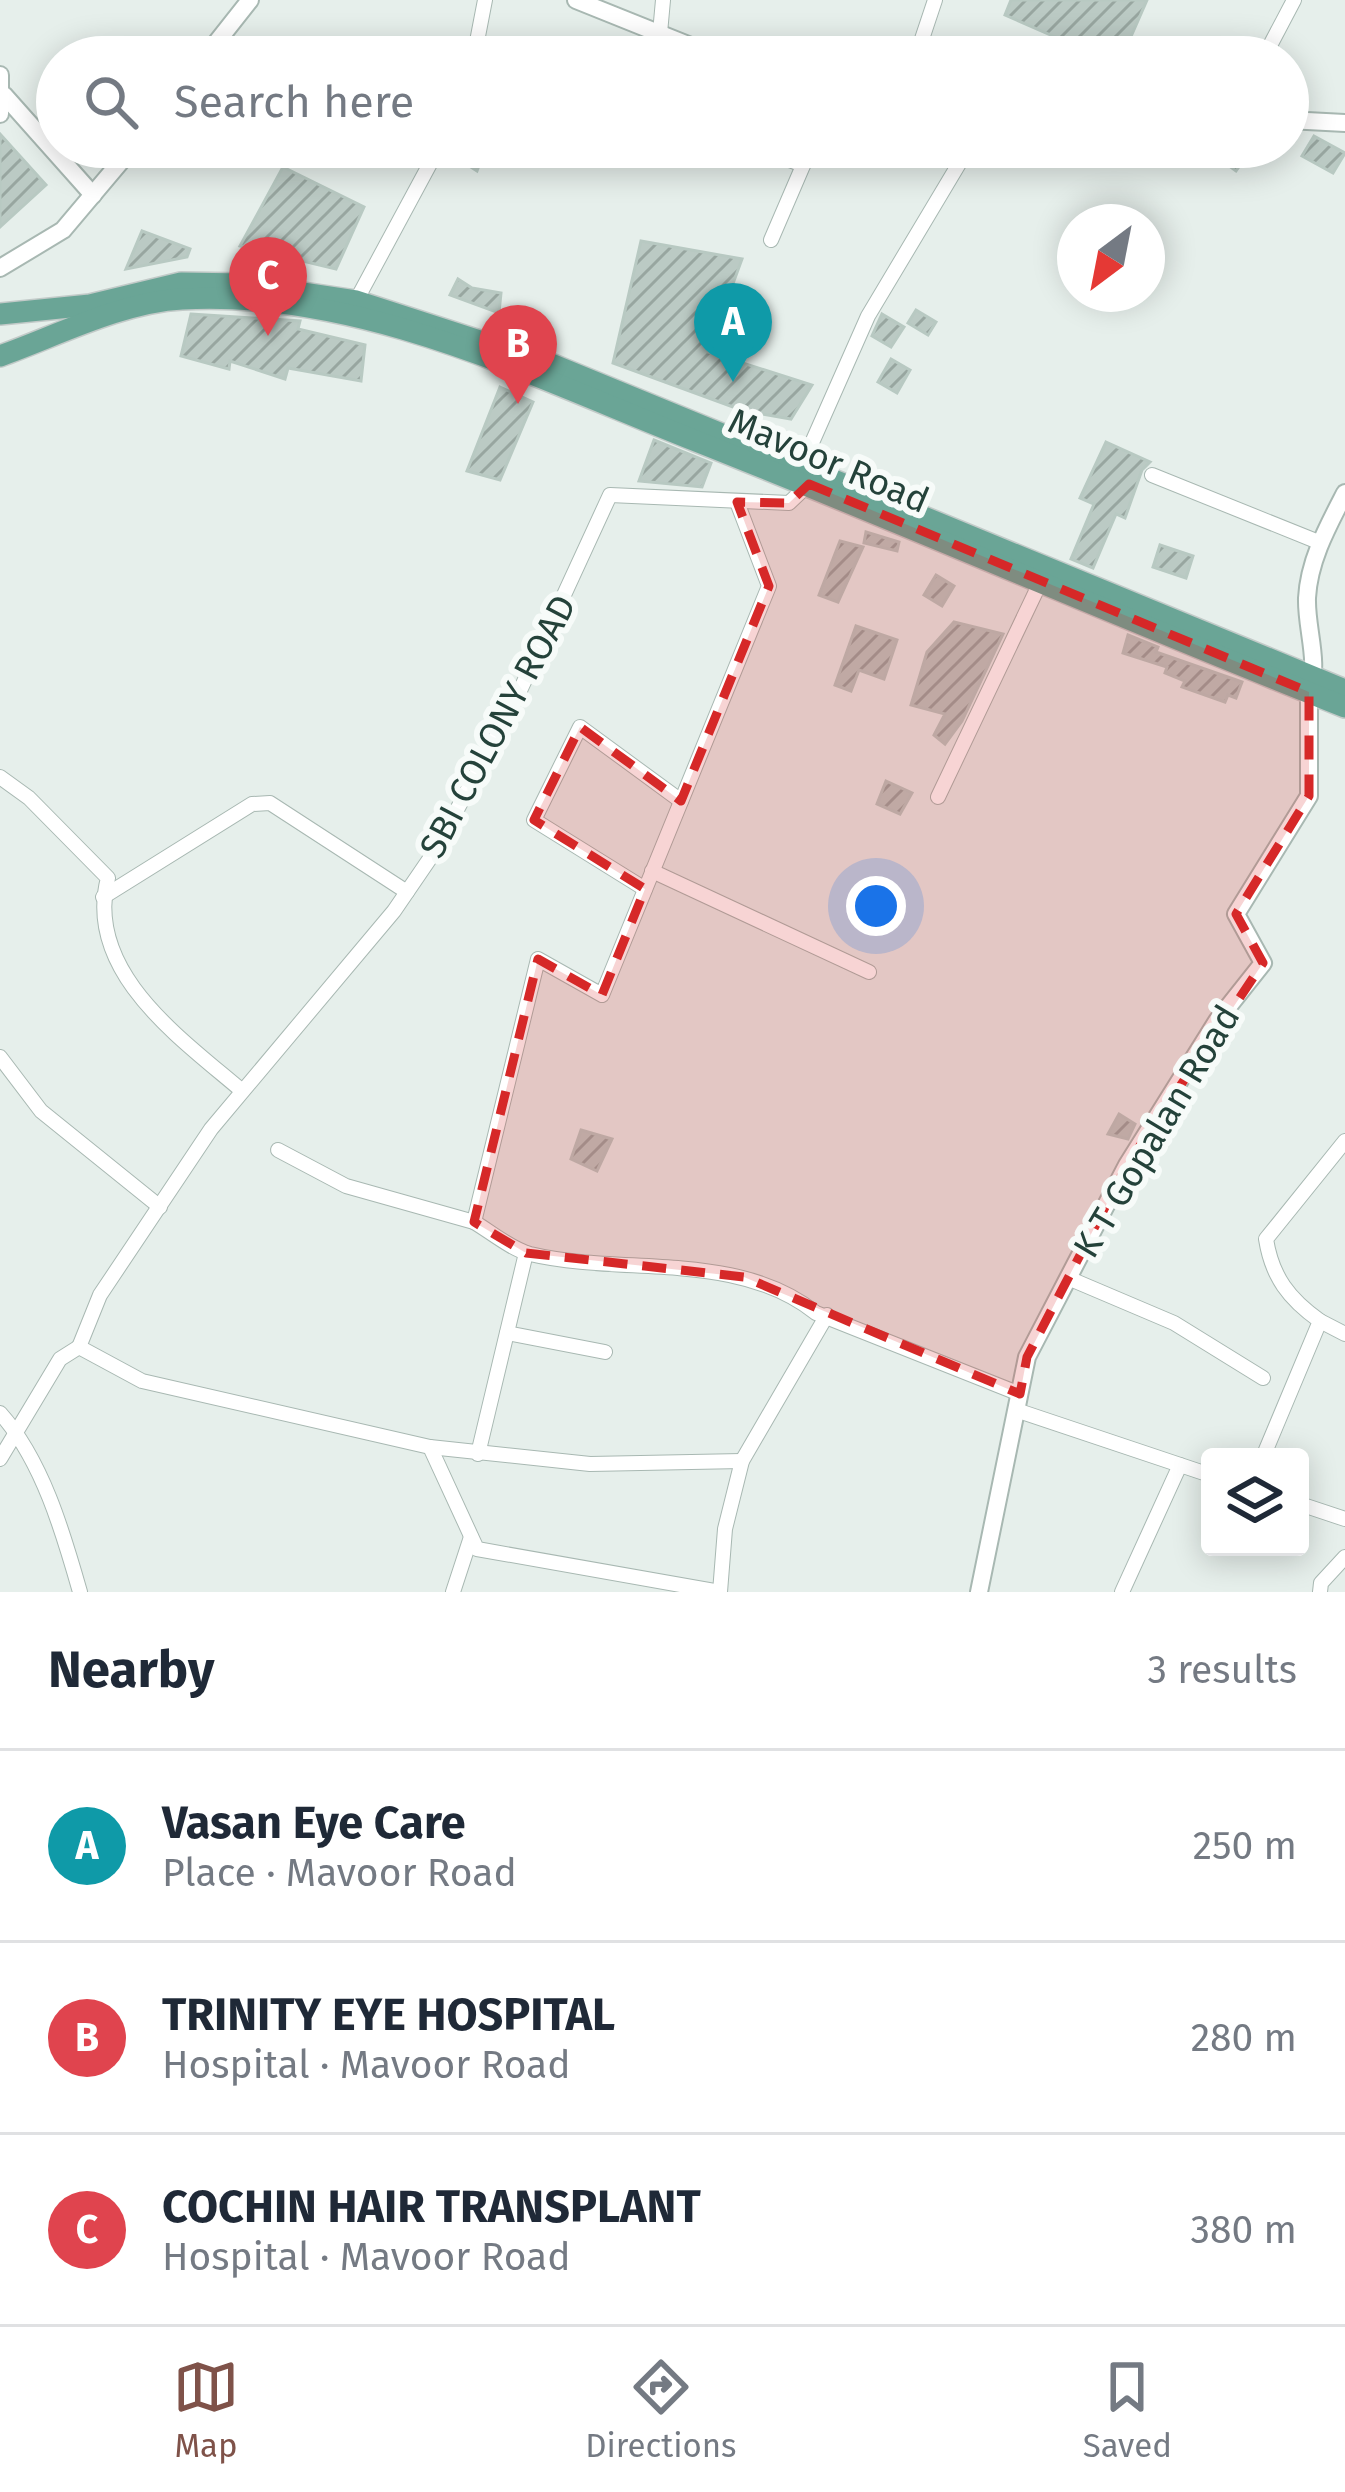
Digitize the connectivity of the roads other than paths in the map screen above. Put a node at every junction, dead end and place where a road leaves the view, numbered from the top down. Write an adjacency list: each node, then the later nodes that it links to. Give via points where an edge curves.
1 (250, 0): 8 (street)
2 (485, 0): 9 (street)
3 (576, 0): 7 (street)
4 (663, 0): 7 (street)
5 (934, 0): 11 (street)
6 (1294, 0): 12 (street)
7 (660, 33): 10 (street)
8 (222, 36)
9 (478, 36)
10 (667, 36)
11 (923, 36)
12 (1275, 36)
13 (0, 75): 14 (street)
14 (2, 104): 17 (street)
15 (1309, 121): 16 (street)
16 (1345, 123)
17 (36, 138)
18 (65, 168): 23 (street)
19 (116, 168): 23 (street)
20 (428, 168): 26 (street)
21 (802, 168): 24 (street)
22 (956, 168): 29 (street, via 868,316)
23 (92, 195): 25 (street, via 63,230)
24 (771, 240)
25 (0, 268)
26 (356, 301): 27 (main road, Mavoor Road, via 182,283 90,305); 29 (main road, Mavoor Road, via 498,345)
27 (0, 314)
28 (0, 356): 29 (main road, Mavoor Road, via 163,301 313,308 493,359)
29 (806, 474): 32 (street, SBI COLONY ROAD, via 788,503); 34 (main road, Mavoor Road); 35 (main road, Mavoor Road)
30 (1152, 476): 33 (street)
31 (1345, 493): 33 (street)
32 (737, 502): 39 (street, via 769,586); 42 (street, SBI COLONY ROAD, via 610,495 469,795)
33 (1321, 543): 35 (street, via 1307,593)
34 (1040, 584): 35 (main road, Mavoor Road); 38 (street)
35 (1325, 686): 36 (main road, Mavoor Road); 52 (street, K T Gopalan Road, via 1310,796 1236,914 1263,963 1127,1165)
36 (1345, 707)
37 (0, 778): 43 (street, via 99,866 107,878)
38 (938, 797)
39 (682, 801): 40 (street); 41 (street, via 580,727 534,820)
40 (652, 872): 41 (street); 44 (street)
41 (645, 889): 50 (street, via 602,994 538,959)
42 (407, 892): 43 (street, via 270,802 252,804); 46 (street, SBI COLONY ROAD)
43 (103, 897): 46 (street, via 99,911 144,1007)
44 (869, 972)
45 (0, 1057): 49 (street, via 41,1112)
46 (242, 1090): 49 (street, SBI COLONY ROAD)
47 (1345, 1141): 54 (street, via 1265,1239 1270,1266 1292,1300)
48 (278, 1150): 50 (street, via 346,1186)
49 (160, 1207): 57 (street, SBI COLONY ROAD, via 100,1294)
50 (474, 1222): 51 (street)
51 (526, 1253): 53 (street, via 744,1277); 55 (street)
52 (1068, 1278): 59 (street, via 1174,1323); 60 (street, K T Gopalan Road, via 1027,1357)
53 (827, 1315): 60 (street); 67 (street)
54 (1320, 1321): 56 (street); 64 (street)
55 (507, 1334): 58 (street); 65 (street)
56 (1345, 1334)
57 (79, 1347): 62 (street, via 60,1360); 63 (street, via 142,1381)
58 (605, 1352)
59 (1263, 1378)
60 (1018, 1402): 68 (street); 77 (street, K T Gopalan Road)
61 (0, 1412): 62 (street)
62 (14, 1428): 66 (street); 74 (street)
63 (430, 1447): 65 (street); 72 (street)
64 (1268, 1448)
65 (478, 1454): 67 (street, via 590,1464)
66 (0, 1459)
67 (742, 1461): 76 (street)
68 (1180, 1465): 69 (street); 78 (street)
69 (1201, 1471)
70 (1309, 1507): 71 (street)
71 (1345, 1519)
72 (471, 1537): 75 (street); 76 (street, via 477,1549)
73 (1345, 1557): 79 (street)
74 (80, 1592)
75 (453, 1592)
76 (720, 1592)
77 (979, 1592)
78 (1122, 1592)
79 (1319, 1592)

